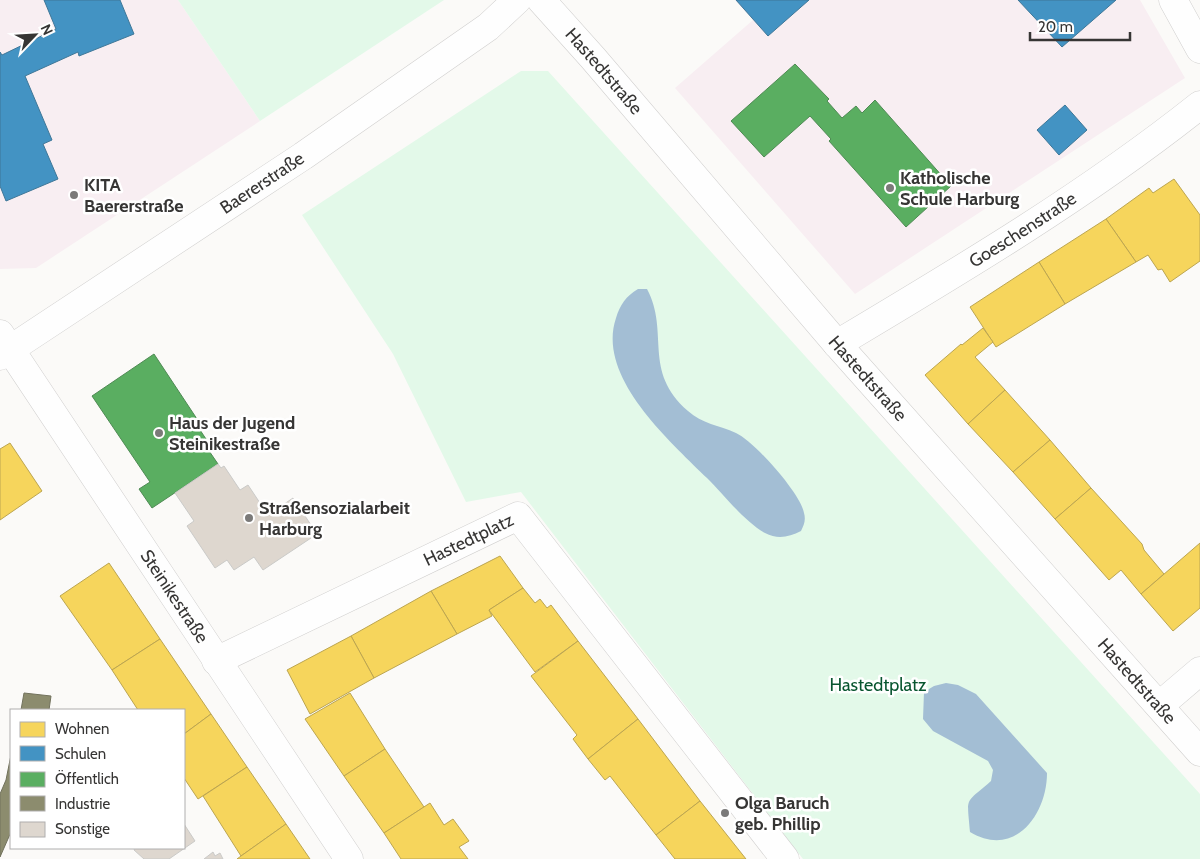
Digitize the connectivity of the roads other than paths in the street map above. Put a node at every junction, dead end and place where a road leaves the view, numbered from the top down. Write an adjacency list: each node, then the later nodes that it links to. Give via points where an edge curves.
1 (517, 0): 7 (street, Baererstraße, via 488,27 303,156 86,301)
2 (1173, 0): 4 (street)
3 (550, 3): 6 (street, Hastedtstraße)
4 (1200, 49)
5 (1200, 106): 6 (street, Goeschenstraße, via 1055,209)
6 (837, 344): 10 (street, Hastedtstraße)
7 (3, 347): 8 (street, Steinikestraße)
8 (216, 660): 12 (street, Steinikestraße); 13 (street, Hastedtplatz, via 518,516)
9 (1200, 670): 10 (street)
10 (1160, 705): 11 (street, Hastedtstraße)
11 (1200, 752)
12 (349, 859)
13 (785, 859)

